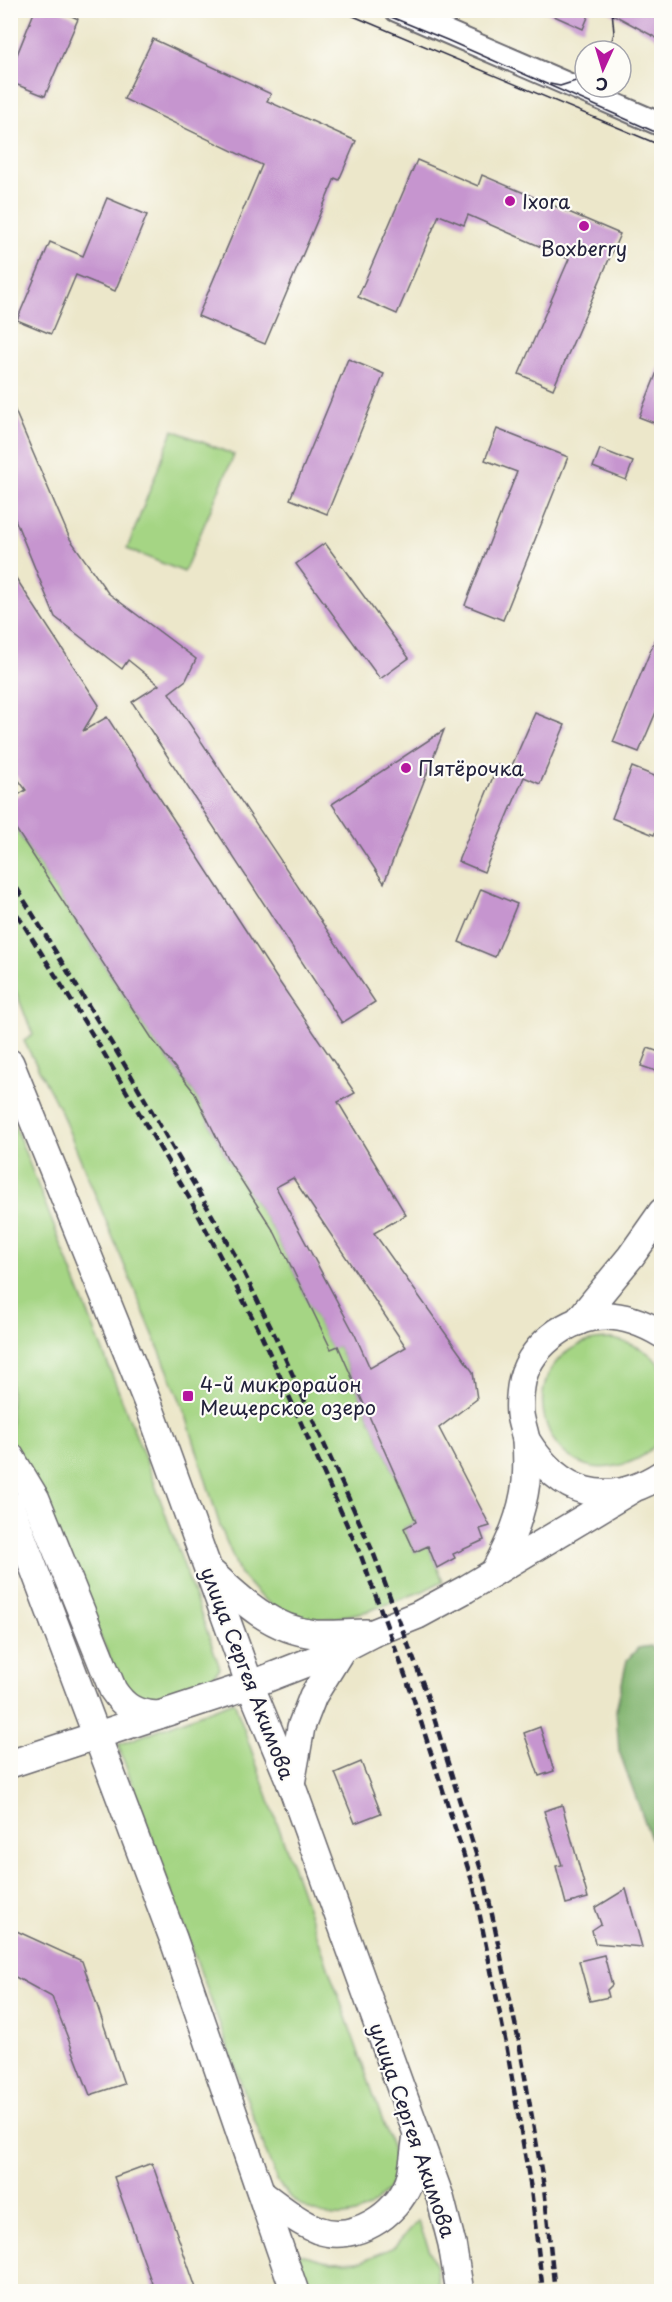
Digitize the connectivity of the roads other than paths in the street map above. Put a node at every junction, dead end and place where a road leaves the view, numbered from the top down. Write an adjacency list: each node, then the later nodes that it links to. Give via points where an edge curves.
1 (396, 10): 2 (street)
2 (662, 124)
3 (14, 1076): 11 (main road, улица Сергея Акимова, via 149,1406)
4 (662, 1212): 5 (main road)
5 (577, 1322): 6 (main road, via 605,1316 634,1320); 7 (main road, via 552,1336 533,1357 522,1384 519,1412)
6 (662, 1334)
7 (526, 1440): 9 (main road, via 540,1462 558,1479 581,1489 606,1494); 12 (main road, via 526,1481 520,1516)
8 (10, 1456): 16 (main road, via 36,1499 113,1690 130,1710)
9 (649, 1484): 12 (main road)
10 (10, 1505): 17 (main road)
11 (207, 1569): 13 (main road, via 243,1602 288,1628 315,1634); 15 (main road, улица Сергея Акимова)
12 (493, 1573): 13 (main road, via 418,1615)
13 (373, 1633): 14 (main road)
14 (342, 1649): 15 (main road); 19 (main road, via 313,1696 301,1726)
15 (250, 1685): 16 (main road); 19 (main road, улица Сергея Акимова)
16 (158, 1715): 17 (main road)
17 (96, 1736): 18 (main road); 21 (main road, via 173,1938)
18 (10, 1764)
19 (291, 1784): 20 (main road, улица Сергея Акимова)
20 (417, 2135): 21 (main road, via 409,2182 395,2207 373,2223 346,2232 320,2230 292,2217); 23 (main road, улица Сергея Акимова, via 445,2216)
21 (263, 2195): 22 (main road)
22 (295, 2292)
23 (460, 2292)

